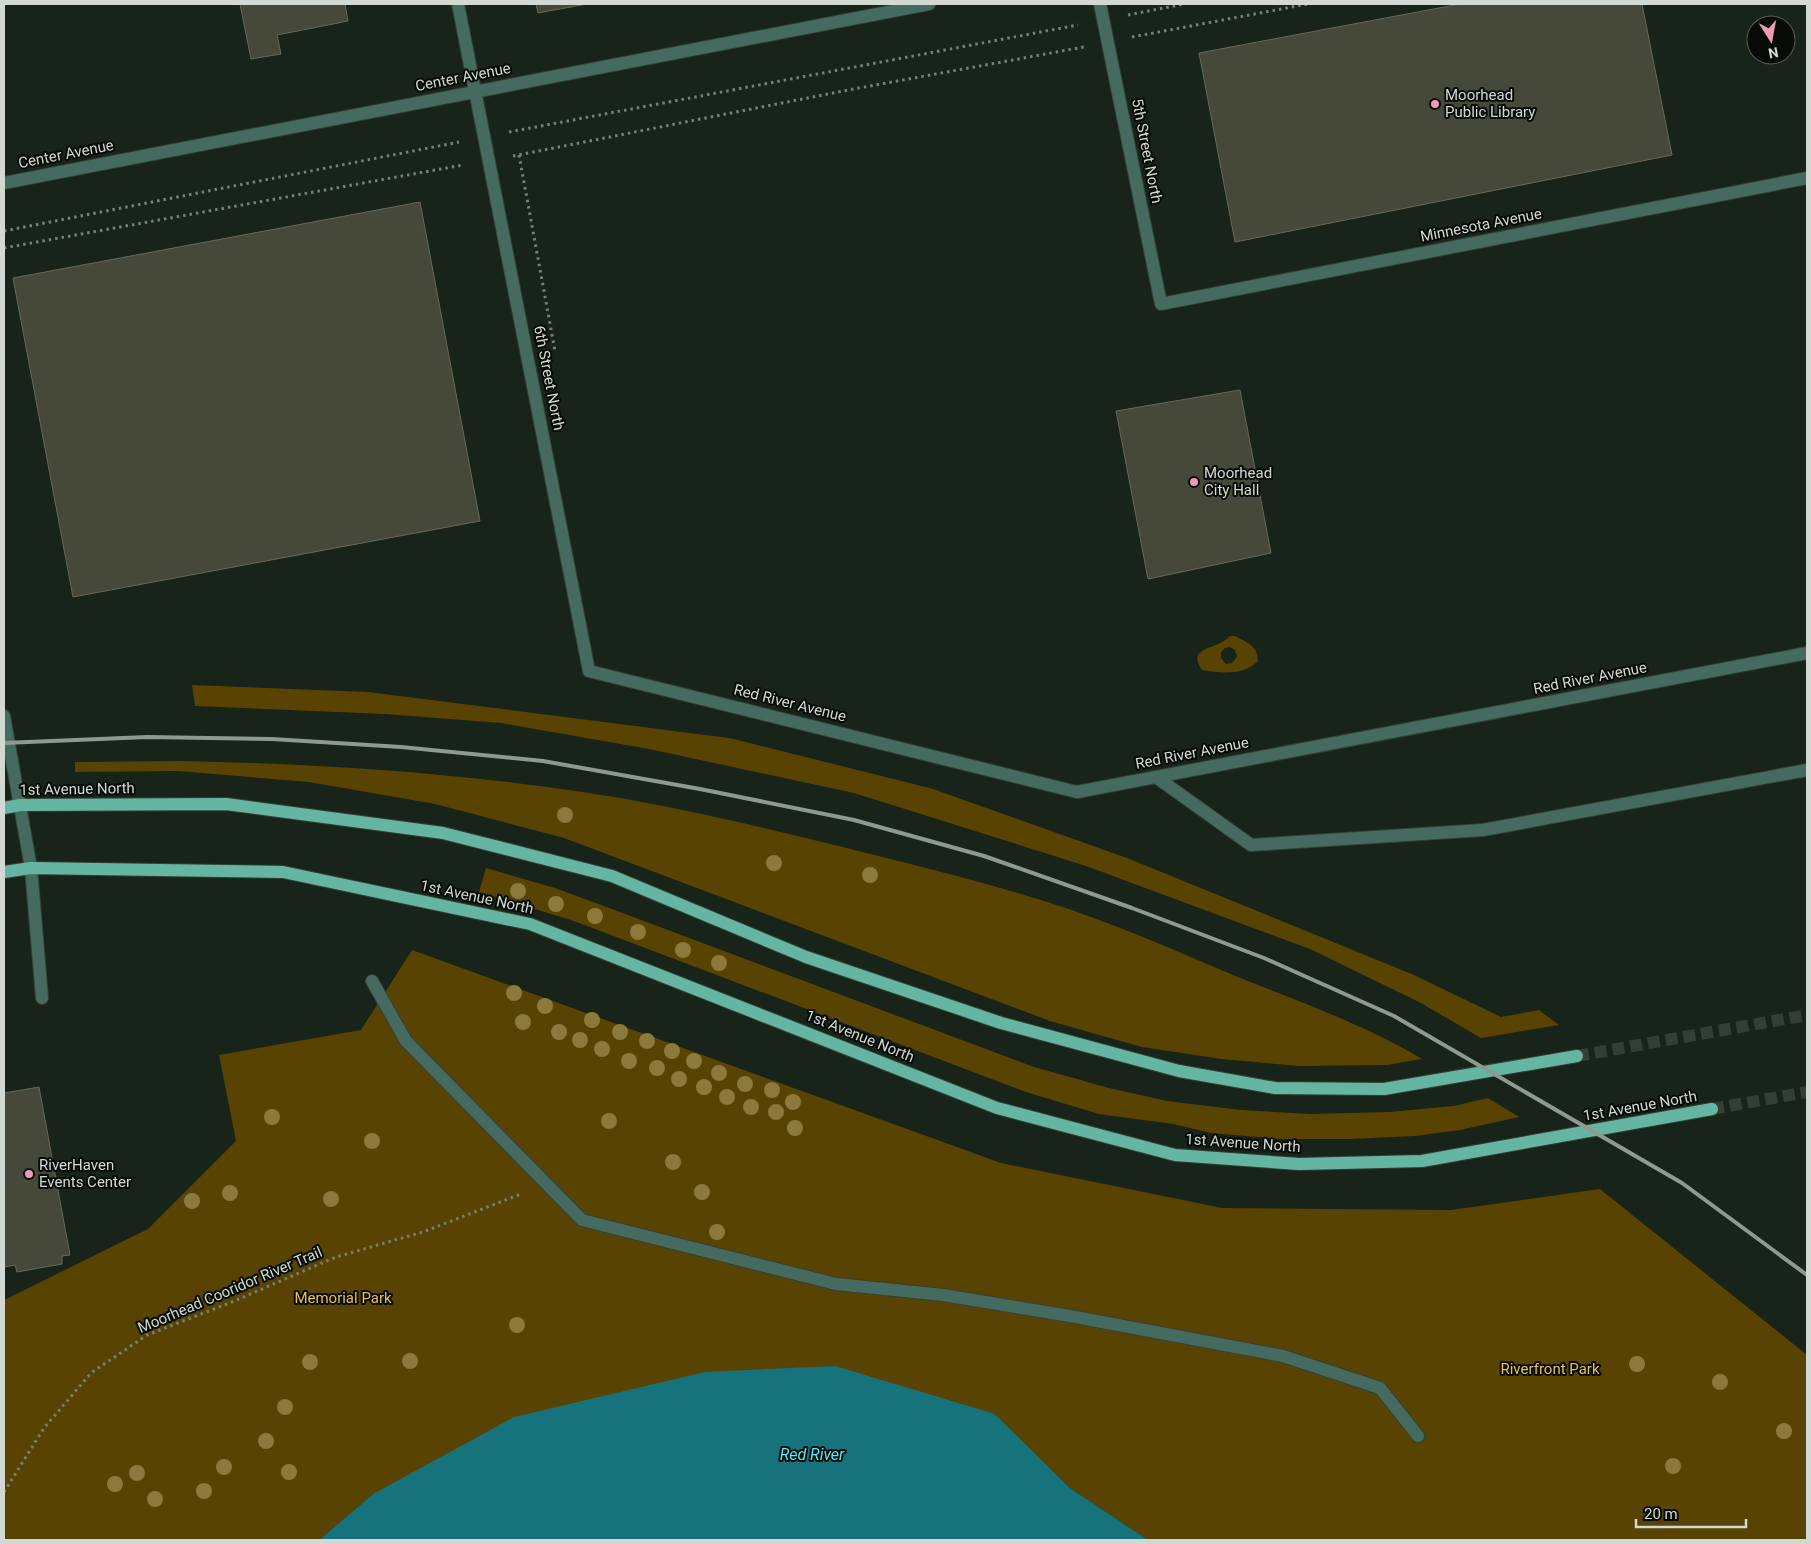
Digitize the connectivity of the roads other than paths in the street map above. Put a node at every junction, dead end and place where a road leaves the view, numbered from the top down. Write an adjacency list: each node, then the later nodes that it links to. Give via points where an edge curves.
1 (458, 4): 4 (street, 6th Street North)
2 (929, 4): 4 (street, Center Avenue)
3 (1100, 4): 7 (street, 5th Street North)
4 (475, 91): 6 (street, Center Avenue); 9 (street, 6th Street North)
5 (1807, 178): 7 (street, Minnesota Avenue)
6 (4, 183)
7 (1161, 304)
8 (1807, 653): 12 (street, Red River Avenue)
9 (589, 671): 12 (street, Red River Avenue, via 1077,792)
10 (4, 716): 13 (street)
11 (1807, 770): 12 (street, via 1483,830 1251,845)
12 (1156, 777)
13 (20, 805): 14 (main road, 1st Avenue North); 15 (street); 19 (main road, 1st Avenue North, via 226,804 443,833 612,876 806,957 1001,1024 1179,1071 1274,1088 1384,1089)
14 (4, 808)
15 (31, 868): 16 (main road, 1st Avenue North); 18 (street); 20 (main road, 1st Avenue North, via 283,872 530,924 997,1108 1175,1155 1299,1164 1422,1162)
16 (4, 872)
17 (372, 981): 21 (street, via 406,1041 582,1220 836,1284 943,1295 1283,1356 1380,1388)
18 (42, 998)
19 (1577, 1056)
20 (1712, 1110)
21 (1418, 1436)

